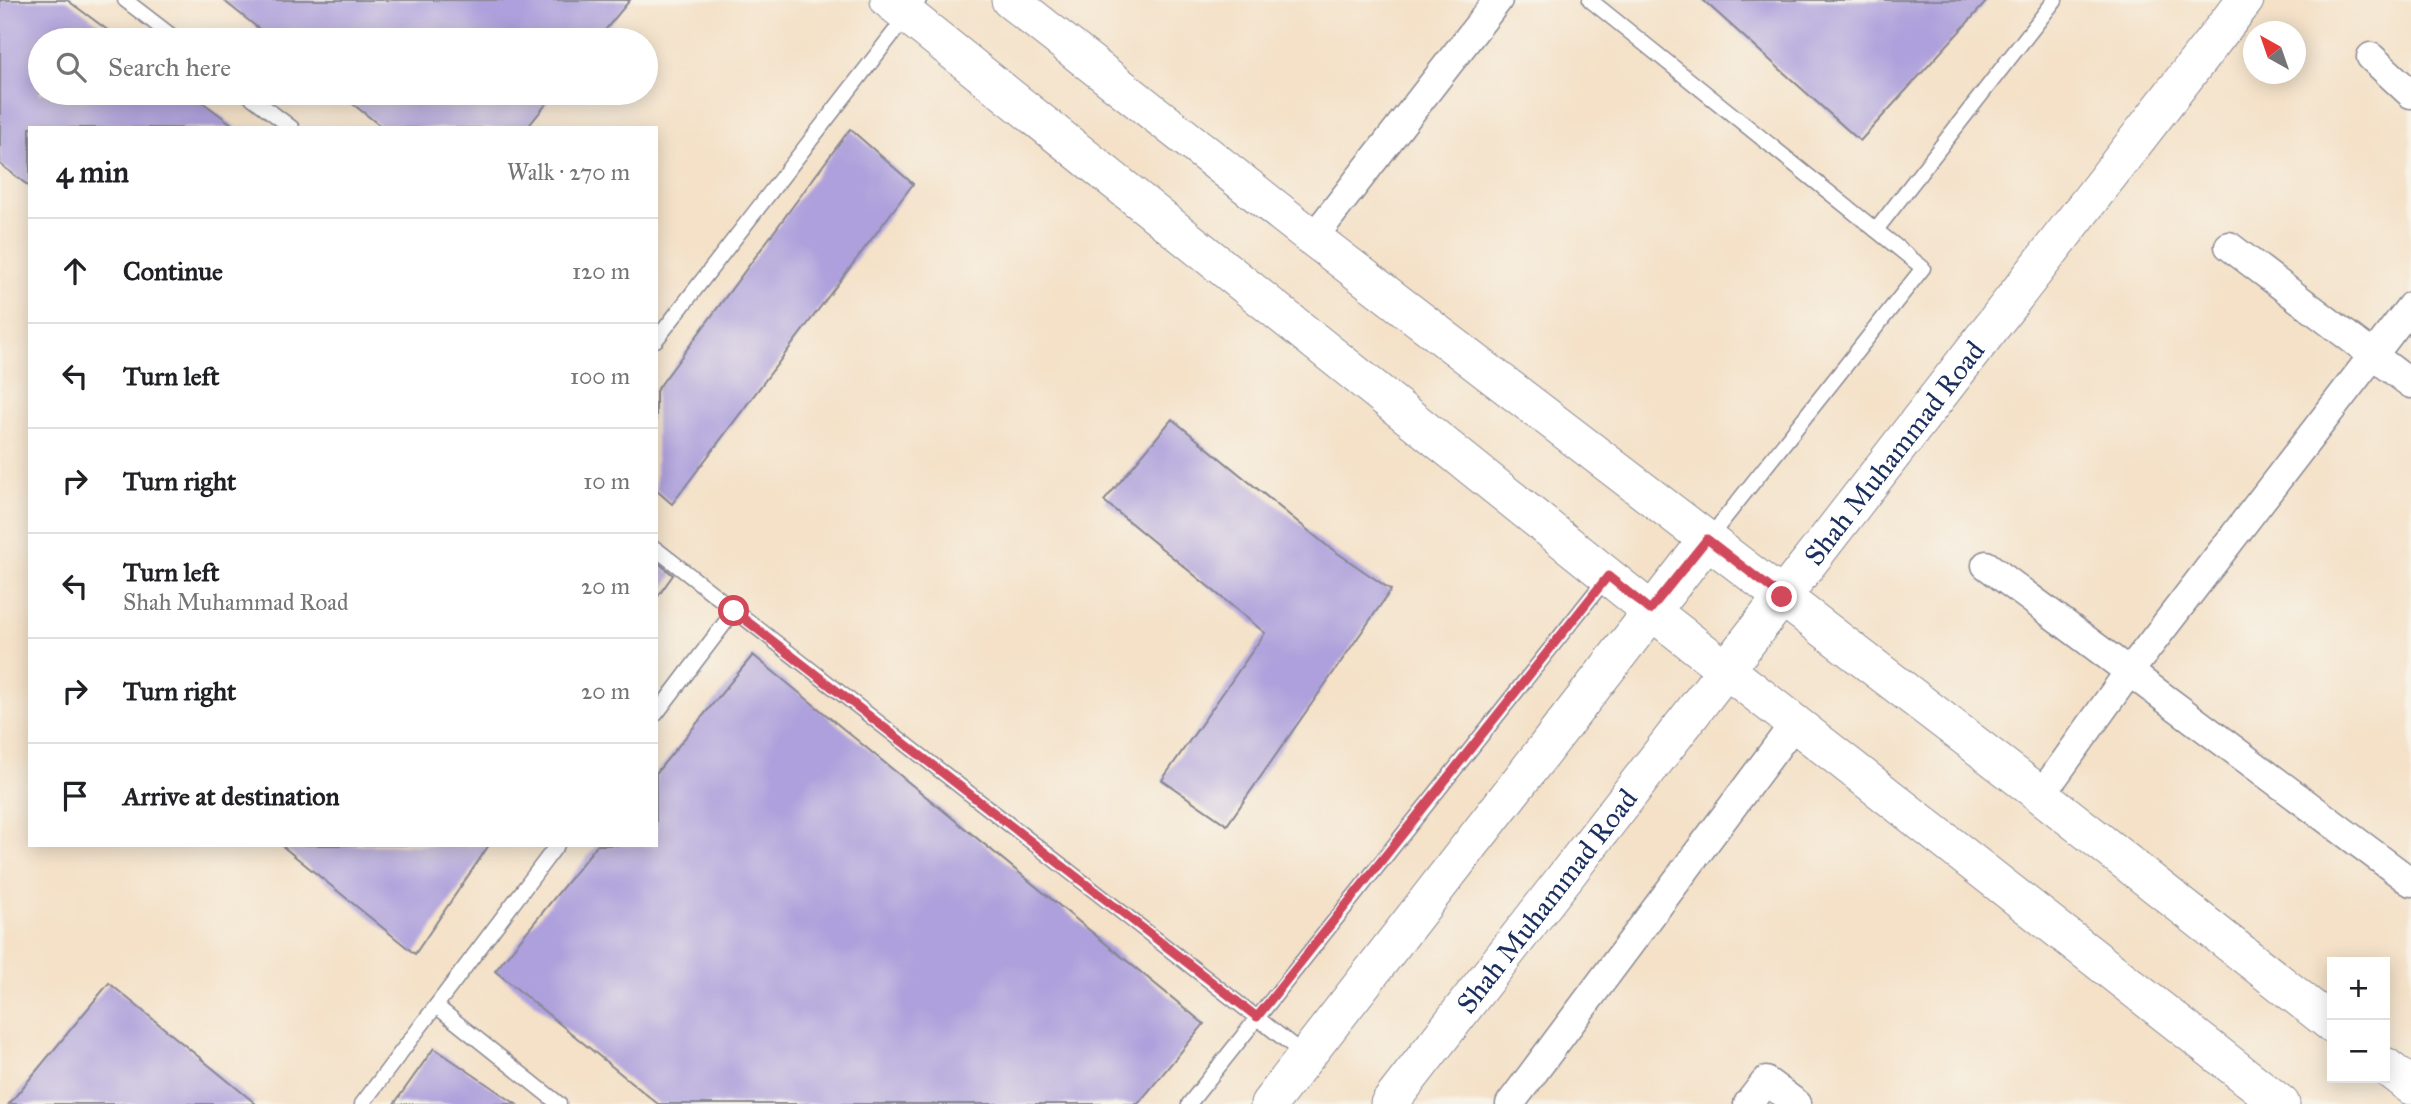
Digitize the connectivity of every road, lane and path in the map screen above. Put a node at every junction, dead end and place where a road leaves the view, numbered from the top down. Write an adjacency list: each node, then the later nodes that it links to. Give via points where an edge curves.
1 (125, 0): 8 (lane)
2 (1010, 0): 14 (street)
3 (1499, 0): 14 (street)
4 (1590, 0): 13 (lane)
5 (2055, 0): 13 (lane)
6 (2245, 0): 24 (street, Shah Muhammad Road)
7 (905, 5): 17 (lane); 23 (street)
8 (161, 28)
9 (2371, 57): 10 (street)
10 (2411, 94)
11 (262, 105): 12 (lane)
12 (289, 126)
13 (1876, 230): 20 (lane, via 1923,268)
14 (1313, 238): 20 (street)
15 (2229, 246): 18 (street)
16 (2411, 306): 18 (street)
17 (658, 337)
18 (2372, 355): 19 (street); 28 (street)
19 (2411, 384)
20 (1707, 539): 24 (street); 25 (street)
21 (658, 552): 26 (lane)
22 (1986, 565): 28 (street)
23 (1608, 576): 25 (street); 35 (lane)
24 (1782, 597): 27 (street, Shah Muhammad Road); 31 (street)
25 (1650, 610): 27 (street); 37 (street)
26 (734, 611): 29 (lane); 35 (lane)
27 (1726, 669): 30 (street); 44 (street, Shah Muhammad Road)
28 (2129, 672): 31 (street); 33 (street)
29 (658, 711)
30 (1794, 724): 45 (street); 48 (street)
31 (2042, 795): 36 (street)
32 (555, 847): 34 (lane)
33 (2411, 882)
34 (436, 1006): 40 (lane); 41 (lane)
35 (1257, 1017): 37 (lane); 42 (lane)
36 (2327, 1020)
37 (1306, 1056): 43 (street)
38 (2390, 1070): 39 (street)
39 (2411, 1086)
40 (362, 1104)
41 (559, 1104)
42 (1189, 1104)
43 (1269, 1104)
44 (1389, 1104)
45 (1510, 1104)
46 (1748, 1104): 47 (street, via 1766,1080)
47 (1797, 1104)
48 (2281, 1104)

